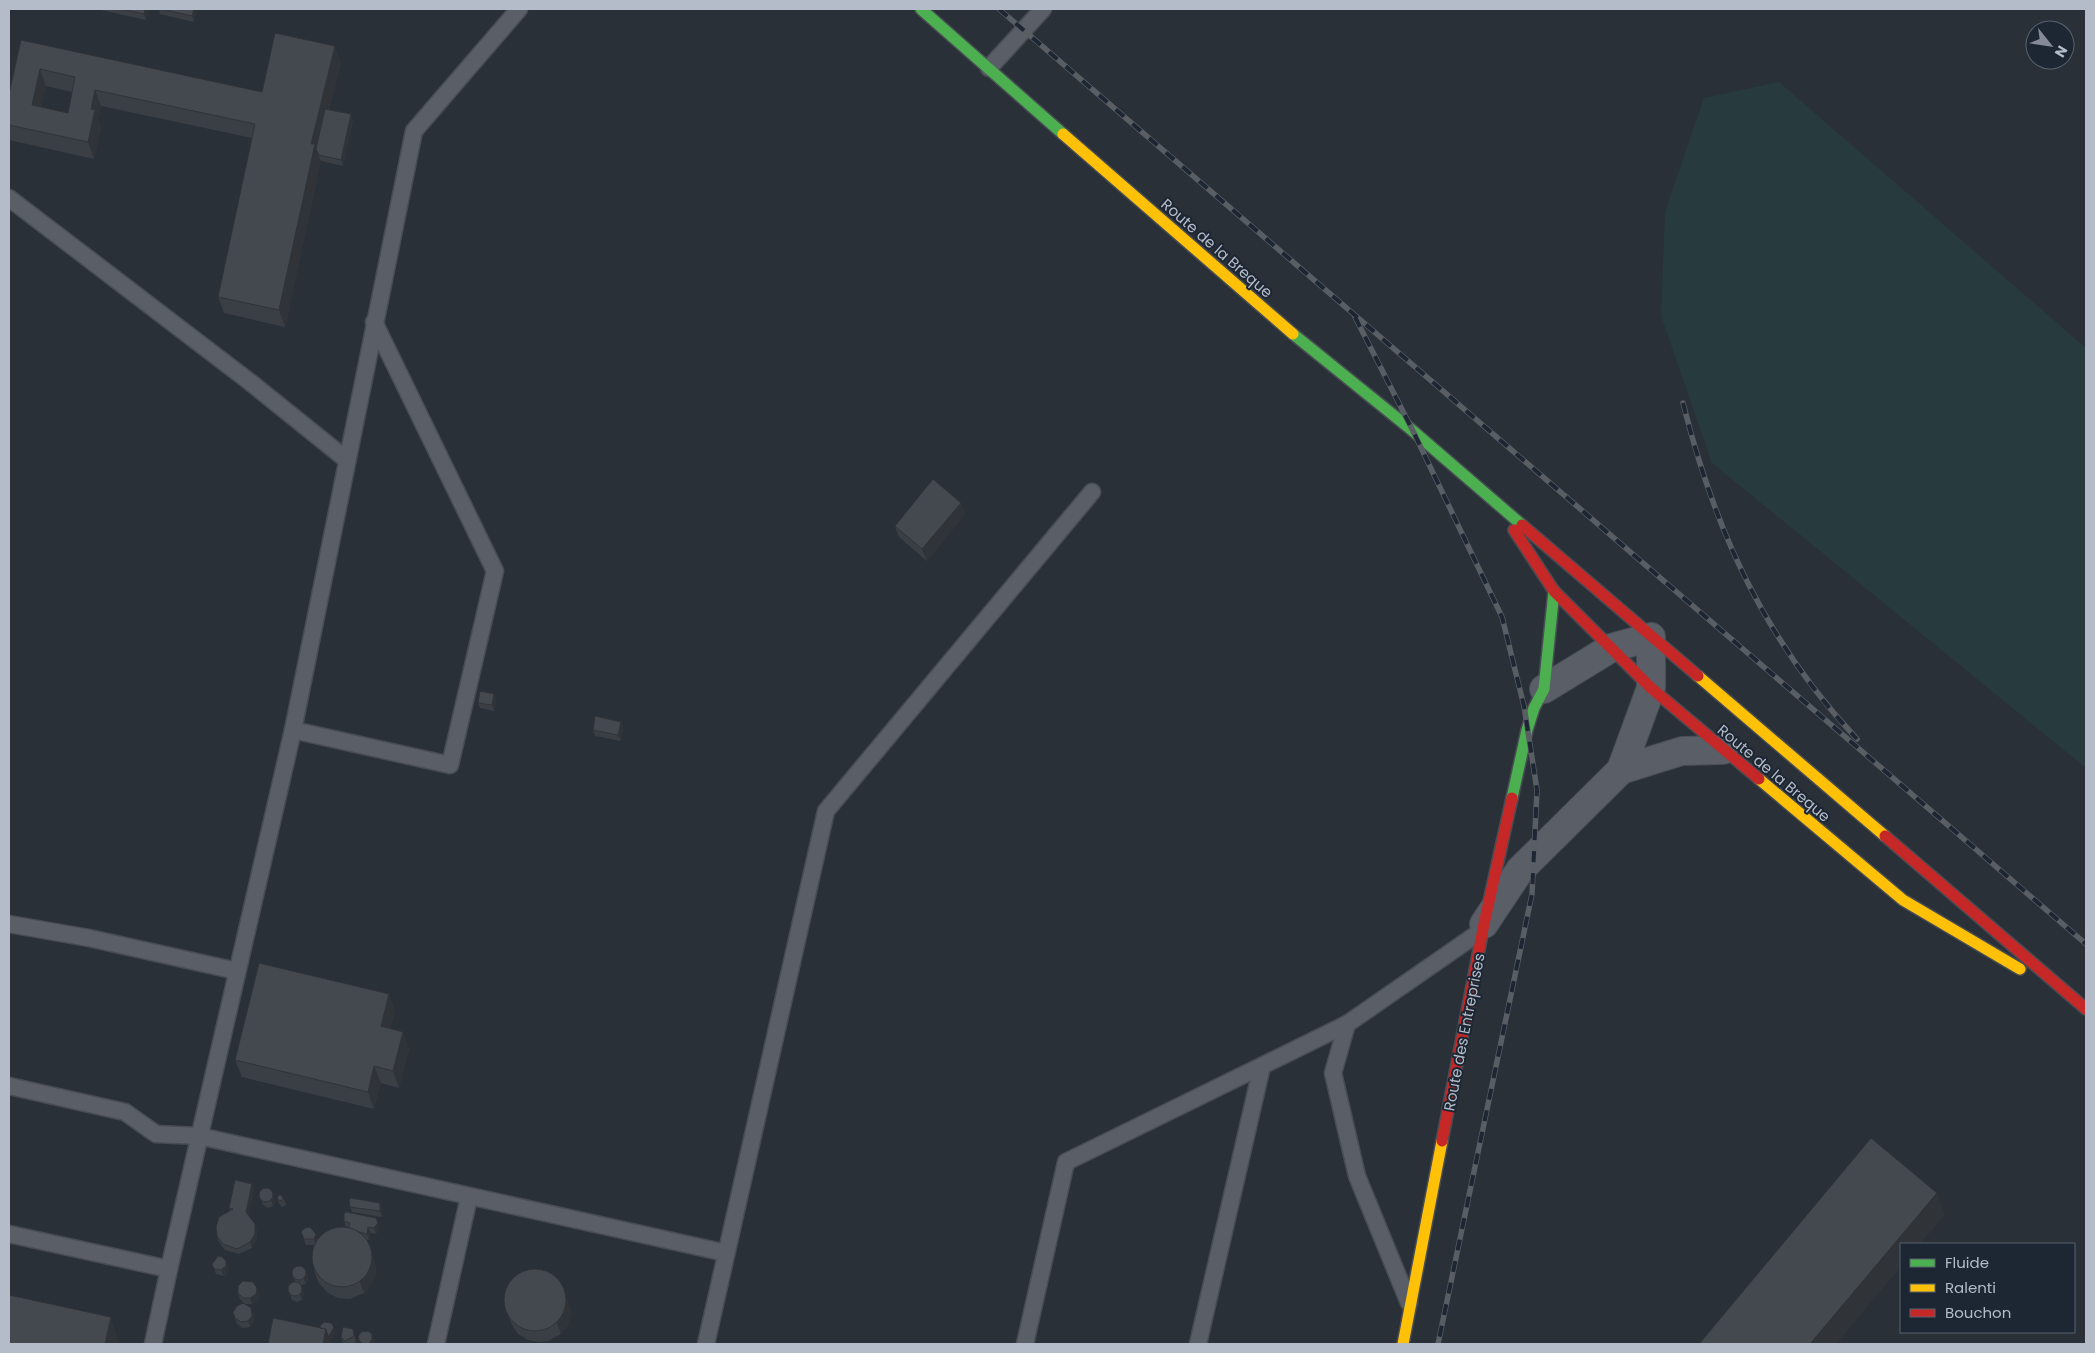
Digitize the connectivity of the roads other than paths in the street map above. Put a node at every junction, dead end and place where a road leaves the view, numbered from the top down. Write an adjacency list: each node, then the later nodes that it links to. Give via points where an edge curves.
1 (519, 9): 6 (lane, via 414,132)
2 (921, 9): 4 (main road, Route de la Breque)
3 (1043, 9): 4 (lane)
4 (989, 68): 9 (main road, Route de la Breque, via 1252,300)
5 (9, 198): 7 (lane)
6 (374, 322): 7 (lane); 15 (lane, via 495,571 450,765)
7 (347, 460): 15 (lane)
8 (1092, 492): 28 (lane, via 826,811)
9 (1497, 504): 10 (main road, Route de la Breque); 11 (main road, Route de la Breque)
10 (1554, 591): 12 (main road, Route de la Breque); 14 (main road)
11 (1651, 637): 12 (street); 13 (street, Route des Entreprises); 21 (main road, Route de la Breque)
12 (1611, 648): 13 (main road, Route de la Breque); 14 (street)
13 (1651, 688): 16 (main road, Route de la Breque); 17 (street, Route des Entreprises)
14 (1544, 689): 19 (main road, via 1527,730)
15 (293, 730): 20 (lane)
16 (1723, 750): 17 (street, Route des Entreprises, via 1682,751); 21 (main road, Route de la Breque, via 1904,900)
17 (1621, 770): 19 (street, Route des Entreprises, via 1520,870)
18 (9, 924): 20 (lane)
19 (1484, 926): 22 (lane); 30 (main road, Route des Entreprises)
20 (237, 971): 25 (lane)
21 (2085, 1008)
22 (1347, 1024): 23 (lane); 30 (lane, via 1333,1073 1357,1176)
23 (1262, 1066): 34 (lane, via 1066,1162); 35 (lane)
24 (9, 1086): 25 (lane, via 125,1112 156,1134)
25 (199, 1136): 26 (lane); 29 (lane)
26 (469, 1197): 28 (lane); 32 (lane)
27 (9, 1234): 29 (lane)
28 (726, 1253): 33 (lane)
29 (169, 1269): 31 (lane)
30 (1410, 1305): 36 (main road, Route des Entreprises)
31 (153, 1344)
32 (436, 1344)
33 (706, 1344)
34 (1025, 1344)
35 (1198, 1344)
36 (1403, 1344)

